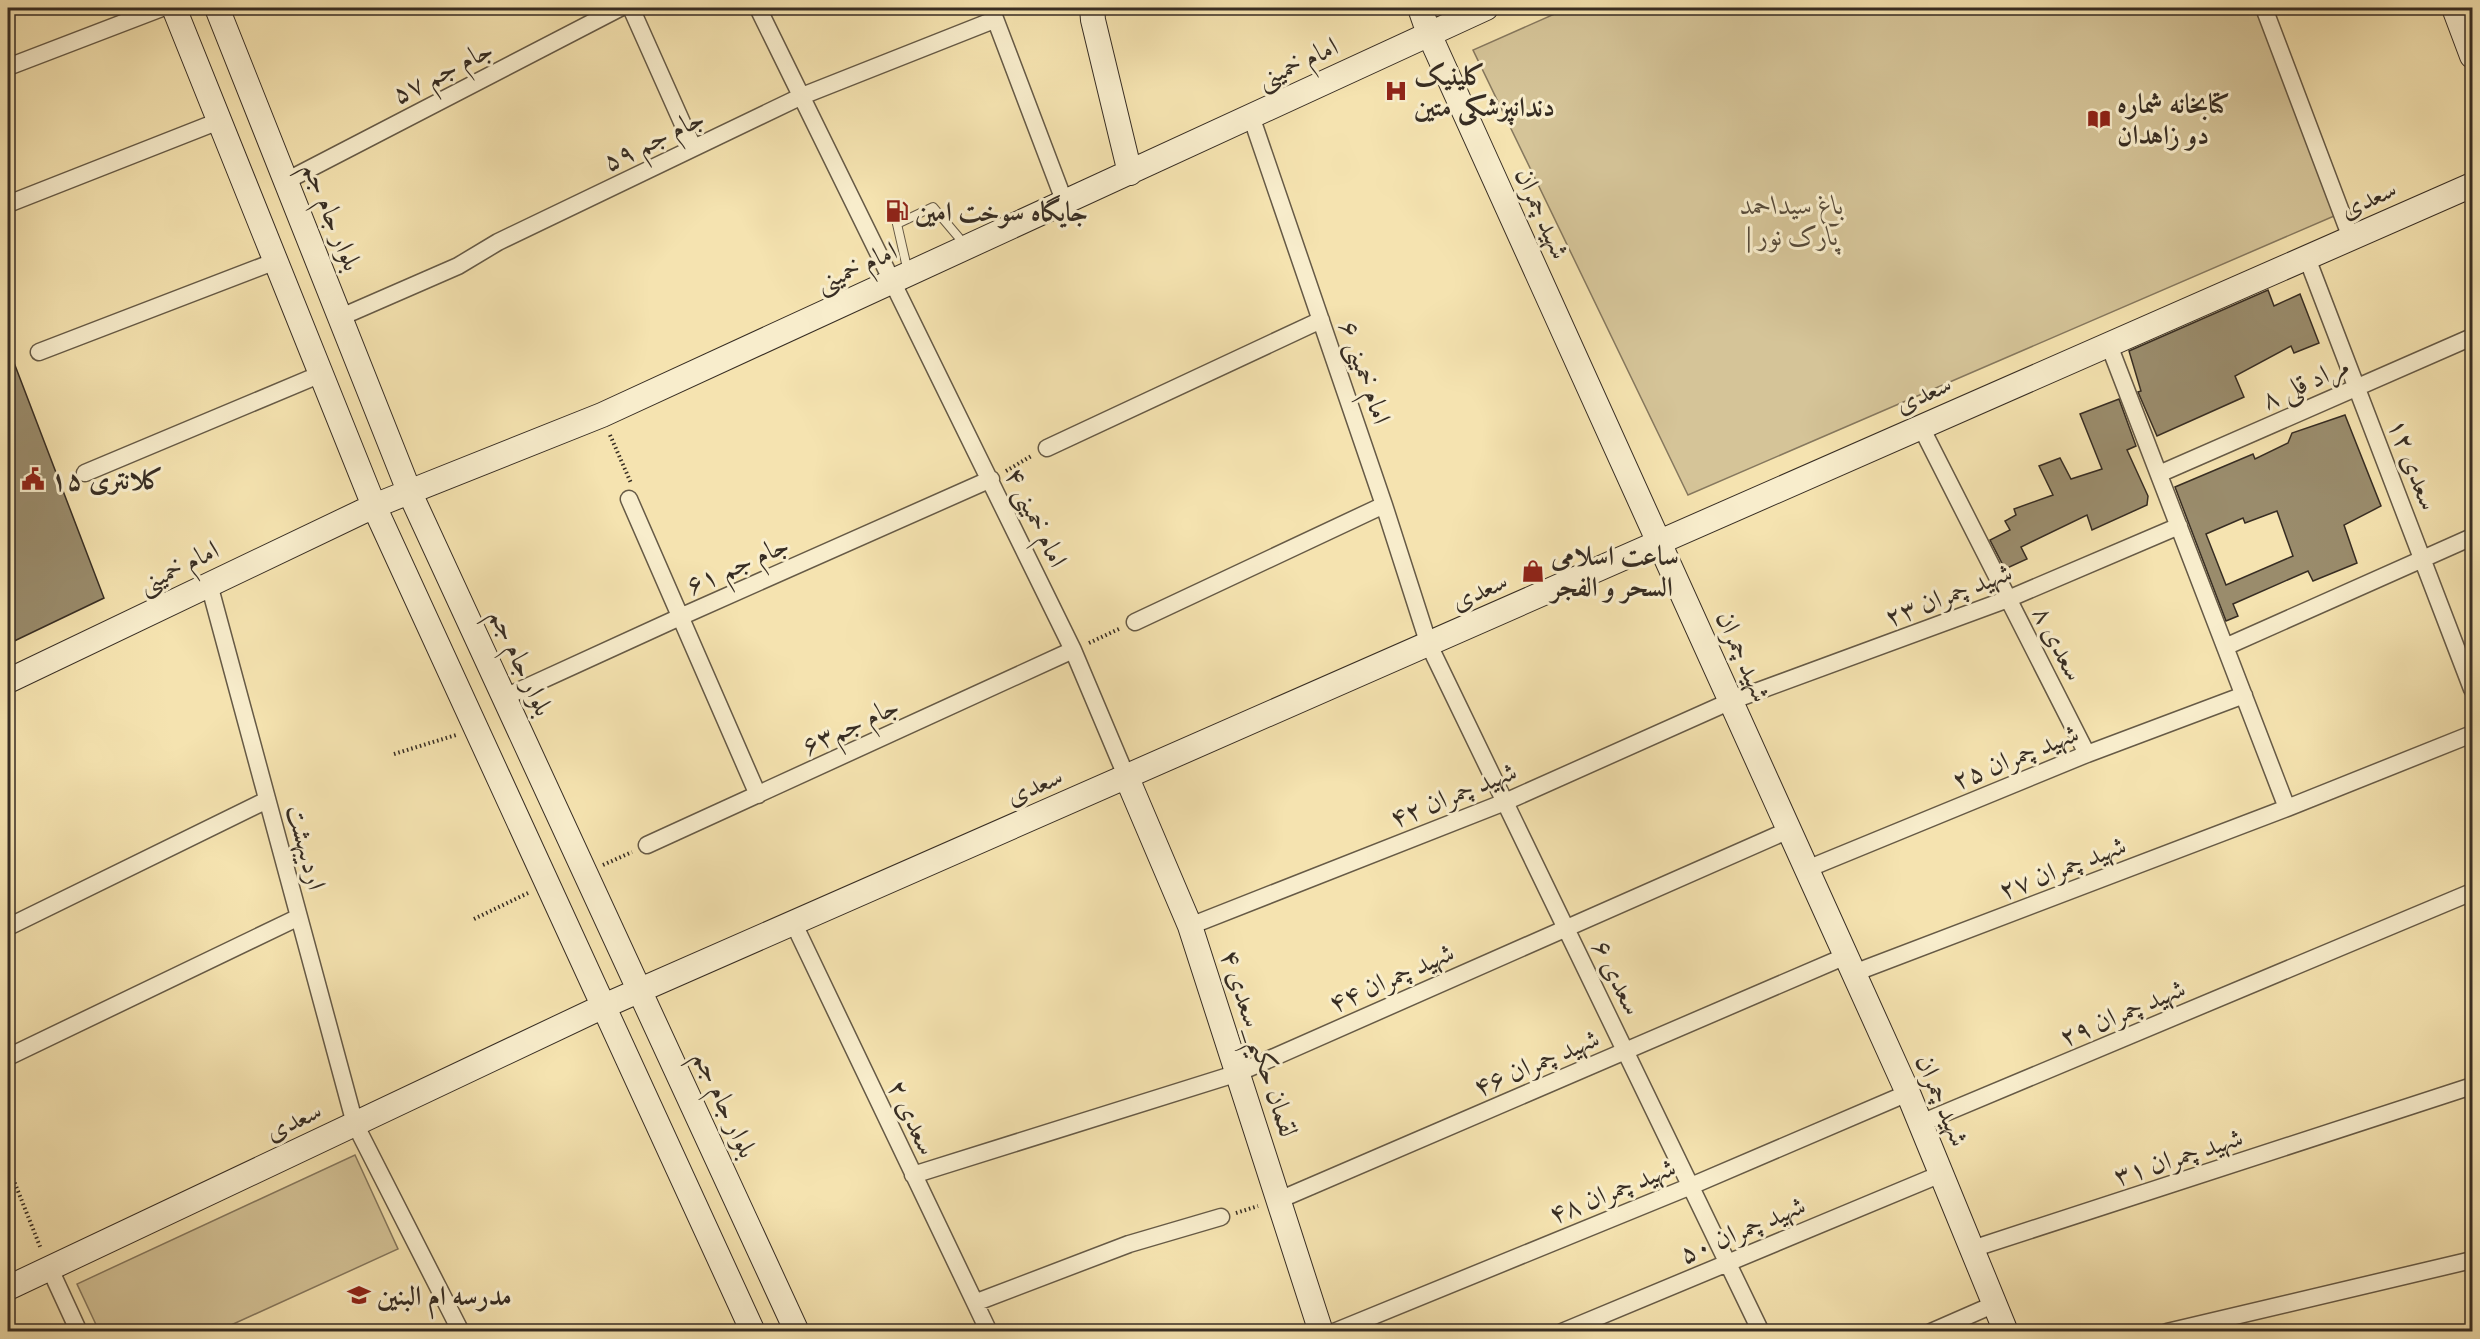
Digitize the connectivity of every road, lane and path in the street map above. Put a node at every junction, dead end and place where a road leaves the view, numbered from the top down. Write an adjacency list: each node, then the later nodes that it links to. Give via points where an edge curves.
1 (162, 8): 15 (street)
2 (174, 8): 18 (main road)
3 (217, 8): 21 (main road, بلوار جام جم)
4 (620, 8): 21 (street, جام جم ۵۷)
5 (631, 8): 19 (street)
6 (758, 8): 16 (street, امام خمینی ۴)
7 (1092, 8): 20 (main road)
8 (1420, 8): 13 (main road, شهید چمران)
9 (1486, 8): 13 (main road, امام خمینی)
10 (2264, 8): 25 (street)
11 (2454, 8): 14 (main road)
12 (992, 14): 16 (street, جام جم ۵۹); 23 (street)
13 (1429, 34): 17 (main road, امام خمینی); 49 (main road, شهید چمران)
14 (2472, 56)
15 (8, 67)
16 (802, 96): 19 (street, جام جم ۵۹); 29 (street, امام خمینی ۴)
17 (1251, 116): 20 (main road, امام خمینی); 31 (street, امام خمینی ۶)
18 (219, 121): 24 (street); 28 (main road)
19 (693, 147): 30 (street, جام جم ۵۹, via 498,242 458,266)
20 (1130, 173): 23 (main road, امام خمینی)
21 (286, 180): 30 (main road, بلوار جام جم)
22 (2472, 185): 25 (main road, سعدی)
23 (1065, 202): 26 (main road, امام خمینی)
24 (8, 204)
25 (2352, 238): 27 (main road, سعدی)
26 (968, 248): 29 (main road, امام خمینی); 29 (lane, via 933,207 897,224)
27 (2307, 258): 33 (main road, سعدی); 36 (street, سعدی ۱۲)
28 (276, 261): 34 (street); 35 (main road)
29 (901, 279): 37 (main road, امام خمینی); 42 (street, امام خمینی ۴)
30 (341, 317): 43 (main road, بلوار جام جم)
31 (1321, 320): 39 (street); 45 (street, امام خمینی ۶)
32 (2472, 337): 36 (street, مراد قلی ۸)
33 (2109, 345): 38 (main road, سعدی); 41 (street)
34 (39, 352)
35 (321, 374): 40 (street); 46 (main road)
36 (2357, 387): 41 (street, مراد قلی ۸); 50 (street, سعدی ۱۲)
37 (602, 415): 43 (main road, امام خمینی); 44 (path, via 632,486)
38 (1921, 427): 49 (main road, سعدی); 52 (street, سعدی ۸)
39 (1047, 448): 42 (path)
40 (85, 473)
41 (2159, 474): 47 (street)
42 (991, 479): 53 (street, جام جم ۶۱); 57 (street, امام خمینی ۴)
43 (408, 491): 46 (main road, امام خمینی); 61 (main road, بلوار جام جم)
44 (629, 499): 53 (street)
45 (1384, 505): 54 (street); 55 (street, امام خمینی ۶)
46 (374, 506): 51 (main road, امام خمینی); 63 (main road)
47 (2179, 526): 52 (street, شهید چمران ۲۳); 56 (street)
48 (2472, 537): 50 (street)
49 (1659, 543): 55 (main road, سعدی); 62 (main road, شهید چمران)
50 (2423, 559): 56 (street); 59 (street, سعدی ۱۲)
51 (209, 584): 58 (main road, امام خمینی); 69 (street, اردیبهشت)
52 (2008, 599): 62 (street, شهید چمران ۲۳); 66 (street, سعدی ۸)
53 (680, 617): 61 (street, جام جم ۶۱); 68 (street)
54 (1135, 622): 57 (path)
55 (1429, 645): 67 (main road, سعدی); 70 (street, سعدی ۶)
56 (2225, 647): 60 (street)
57 (1073, 650): 67 (street, امام خمینی ۴); 68 (street, جام جم۶۳)
58 (8, 681)
59 (2472, 689)
60 (2244, 695): 66 (street, شهید چمران ۲۵); 71 (street)
61 (505, 698): 75 (main road, بلوار جام جم)
62 (1731, 701): 70 (street, شهید چمران ۴۲); 72 (main road, شهید چمران)
63 (477, 729): 65 (path); 76 (main road)
64 (2472, 734): 71 (street, شهید چمران ۲۷)
65 (394, 754)
66 (2087, 754): 74 (street, شهید چمران ۲۵)
67 (1127, 777): 80 (main road, سعدی); 81 (main road, لقمان حکیم_سعدی ۴)
68 (758, 795): 73 (street, جام جم۶۳)
69 (267, 800): 78 (street, اردیبهشت); 82 (street)
70 (1505, 802): 81 (street, شهید چمران ۴۲); 83 (street, سعدی ۶)
71 (2287, 808): 84 (street, شهید چمران ۲۷)
72 (1789, 830): 74 (main road, شهید چمران); 83 (street, شهید چمران ۴۴)
73 (647, 845): 75 (path)
74 (1807, 869): 84 (main road, شهید چمران)
75 (586, 873): 85 (main road, بلوار جام جم)
76 (548, 884): 79 (path); 86 (main road)
77 (2472, 892): 93 (street, شهید چمران ۲۹)
78 (299, 917): 88 (street); 92 (street, اردیبهشت)
79 (474, 919)
80 (793, 922): 85 (main road, سعدی); 96 (street, سعدی ۲)
81 (1190, 926): 89 (main road, لقمان حکیم_سعدی ۴)
82 (8, 927)
83 (1566, 928): 87 (street, سعدی ۶); 89 (street, شهید چمران ۴۴)
84 (1850, 964): 87 (street, شهید چمران ۴۶); 91 (main road, شهید چمران)
85 (640, 990): 86 (main road, سعدی); 110 (main road, بلوار جام جم)
86 (604, 1006): 92 (main road, سعدی); 109 (main road)
87 (1626, 1051): 97 (street, سعدی ۶); 98 (street, شهید چمران ۴۶)
88 (8, 1057)
89 (1238, 1073): 96 (street, شهید چمران ۴۴); 98 (main road, لقمان حکیم_سعدی ۴)
90 (2472, 1086): 100 (street, شهید چمران ۳۱)
91 (1908, 1093): 93 (main road, شهید چمران); 97 (street, شهید چمران ۴۸)
92 (356, 1124): 103 (main road, سعدی); 108 (street, اردیبهشت)
93 (1921, 1124): 95 (main road, شهید چمران)
94 (8, 1166): 103 (path)
95 (1941, 1173): 100 (main road, شهید چمران); 102 (street, شهید چمران ۵۰)
96 (913, 1175): 105 (street, سعدی ۲)
97 (1690, 1186): 102 (street, سعدی ۶); 113 (street, شهید چمران ۴۸)
98 (1279, 1200): 99 (path); 112 (main road, لقمان حکیم_سعدی ۴)
99 (1221, 1217): 105 (street, via 1129,1244)
100 (1972, 1250): 106 (main road, شهید چمران)
101 (2472, 1260): 118 (street)
102 (1728, 1263): 114 (street, شهید چمران ۵۰); 115 (street, سعدی ۶)
103 (50, 1269): 104 (main road, سعدی); 107 (street)
104 (8, 1288)
105 (977, 1302): 111 (street, سعدی ۲)
106 (1995, 1304): 116 (street); 117 (main road, شهید چمران)
107 (79, 1332)
108 (461, 1332)
109 (753, 1332)
110 (798, 1332)
111 (989, 1332)
112 (1321, 1332)
113 (1334, 1332)
114 (1562, 1332)
115 (1761, 1332)
116 (1931, 1332)
117 (2006, 1332)
118 (2167, 1332)

